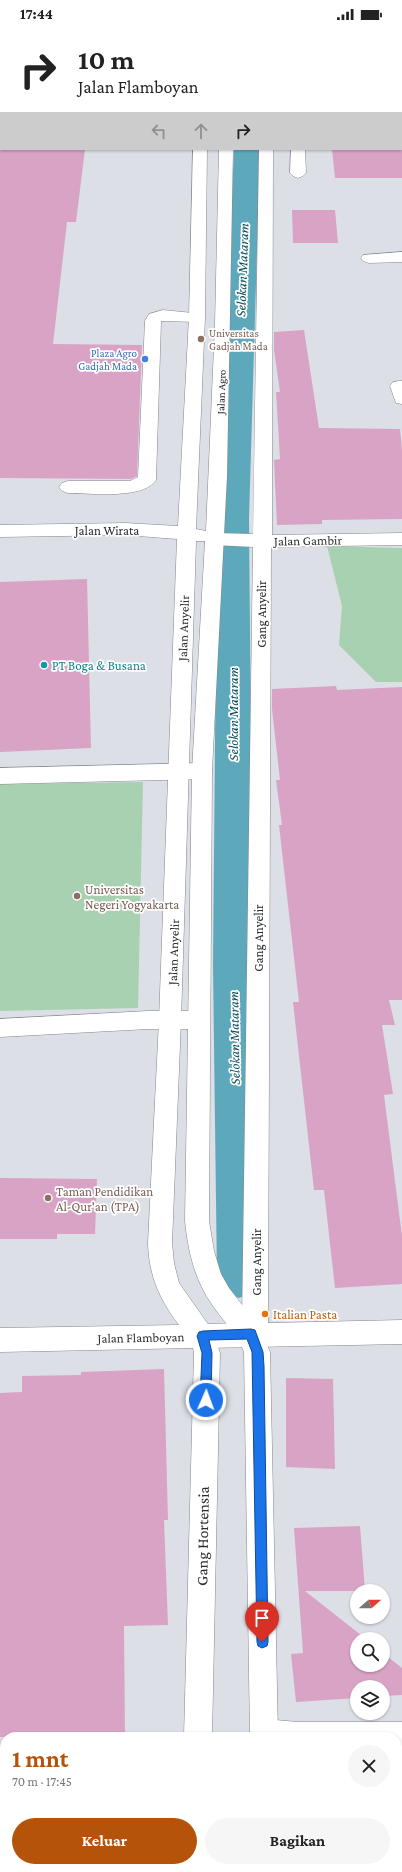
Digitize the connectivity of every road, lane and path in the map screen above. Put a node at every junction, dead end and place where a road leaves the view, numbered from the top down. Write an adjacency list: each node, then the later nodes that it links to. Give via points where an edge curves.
1 (200, 150): 8 (main road)
2 (226, 150): 12 (main road, Jalan Agro)
3 (266, 150): 14 (main road, Gang Anyelir)
4 (298, 150): 5 (main road)
5 (298, 173)
6 (402, 257): 7 (main road)
7 (369, 258)
8 (197, 316): 9 (main road, via 163,316 155,317 153,321 147,480 133,487); 11 (main road)
9 (68, 487)
10 (0, 531): 11 (main road, Jalan Wirata, via 125,529)
11 (187, 533): 12 (main road, Jalan Wirata); 15 (main road, Jalan Anyelir)
12 (220, 539): 14 (main road, Jalan Gambir); 16 (main road, Jalan Anyelir)
13 (402, 539): 14 (main road, Jalan Gambir)
14 (258, 541): 22 (main road, Gang Anyelir)
15 (179, 771): 16 (main road); 17 (main road); 18 (main road, Jalan Anyelir)
16 (202, 771): 19 (main road, Jalan Anyelir)
17 (0, 776)
18 (170, 1020): 19 (main road); 20 (main road); 23 (main road, Jalan Anyelir, via 161,1267 172,1294)
19 (199, 1020): 22 (main road, Jalan Anyelir, via 197,1221 200,1250 208,1275 220,1295)
20 (0, 1028)
21 (402, 1332): 22 (main road, Jalan Flamboyan)
22 (254, 1334): 23 (main road, Jalan Flamboyan); 26 (main road, via 259,1366)
23 (203, 1336): 24 (main road, Jalan Flamboyan); 25 (main road, Gang Hortensia, via 207,1353)
24 (0, 1340)
25 (198, 1732)
26 (264, 1732)

